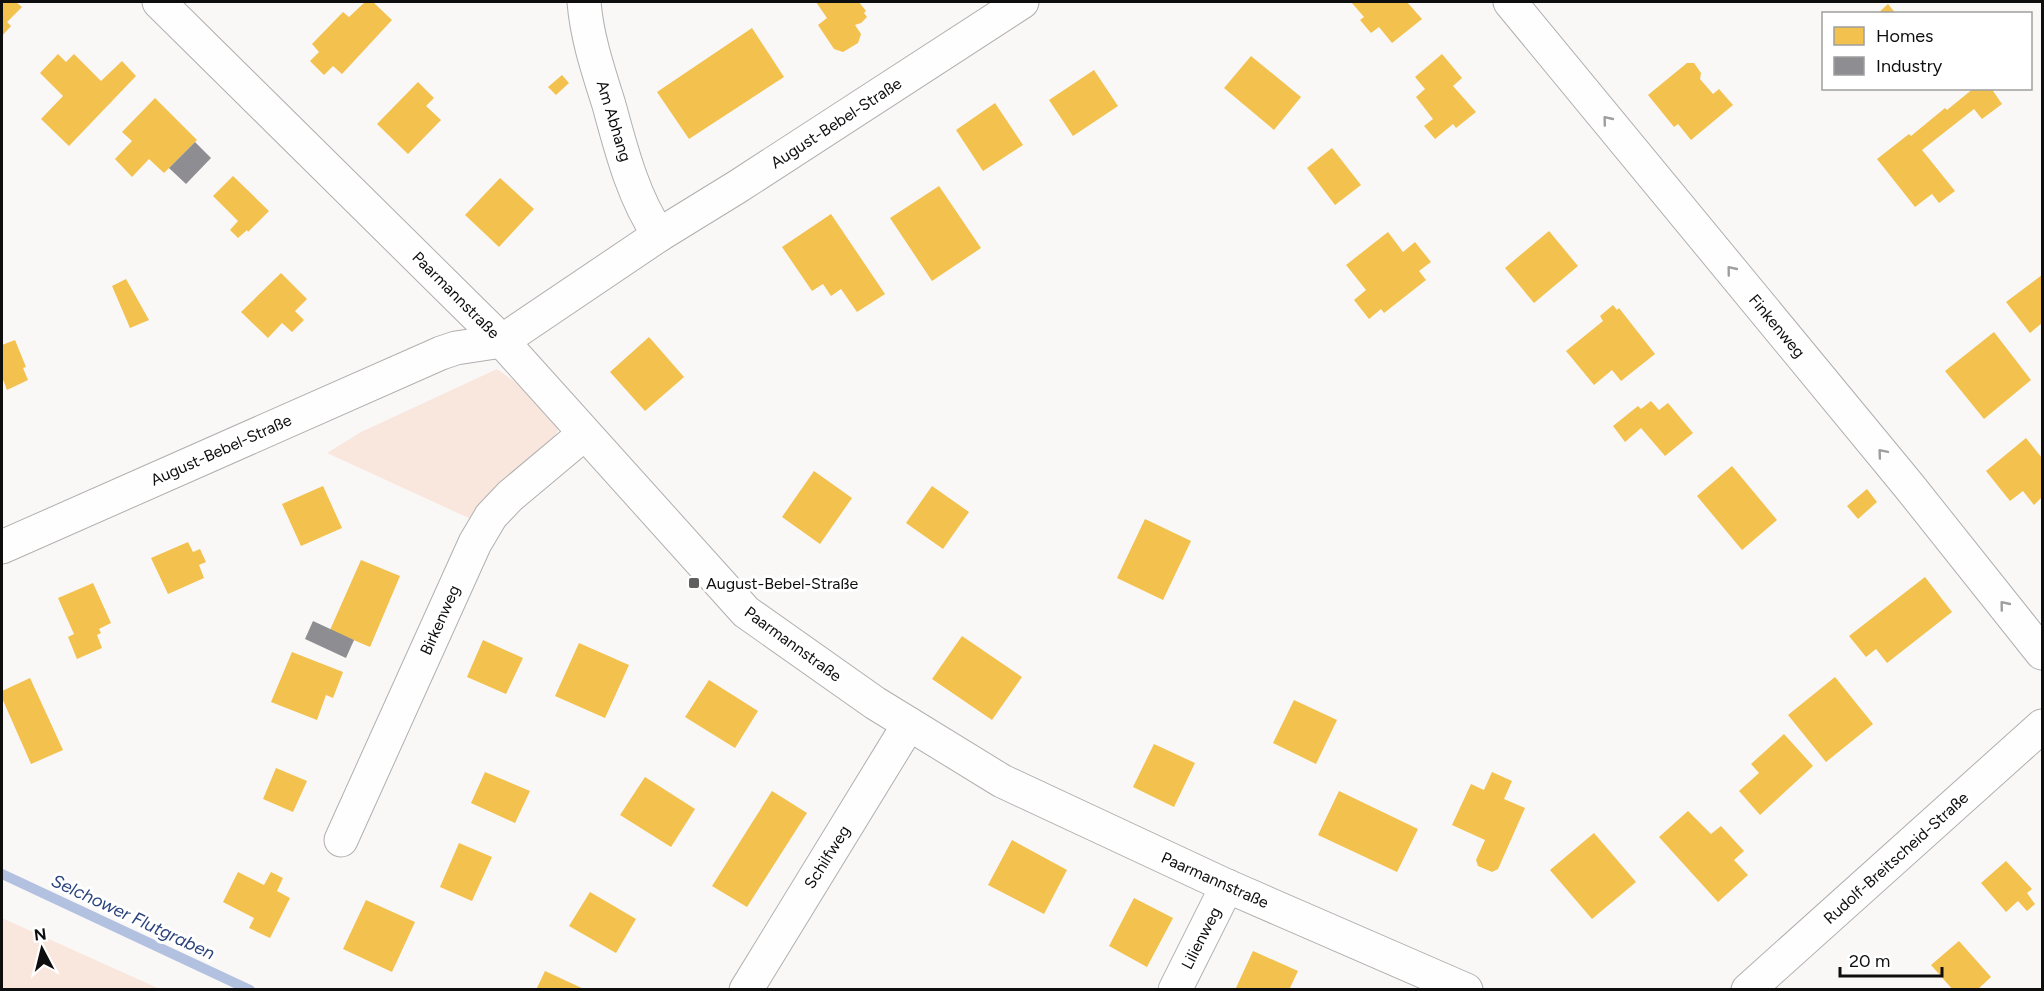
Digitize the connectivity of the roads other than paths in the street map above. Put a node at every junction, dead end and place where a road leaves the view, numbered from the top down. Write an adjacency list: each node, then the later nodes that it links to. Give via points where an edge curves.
1 (159, 2): 6 (street, Paarmannstraße)
2 (584, 2): 5 (street, Am Abhang, via 587,30 618,140 648,220)
3 (1022, 2): 5 (street, August-Bebel-Straße)
4 (1510, 2): 9 (street, Finkenweg, one-way to 4)
5 (659, 235): 6 (street, August-Bebel-Straße)
6 (502, 341): 7 (street, Paarmannstraße); 8 (street, August-Bebel-Straße, via 441,353)
7 (584, 434): 10 (street, Paarmannstraße, via 746,612); 12 (street, Birkenweg, via 491,516 475,543)
8 (2, 547)
9 (2043, 653)
10 (909, 724): 13 (street, Paarmannstraße, via 1002,781); 14 (street, Schilfweg)
11 (2043, 726): 17 (street, Rudolf-Breitscheid-Straße)
12 (341, 840)
13 (1227, 886): 15 (street, Lilienweg); 16 (street, Paarmannstraße)
14 (746, 990)
15 (1174, 990)
16 (1466, 990)
17 (1748, 990)

